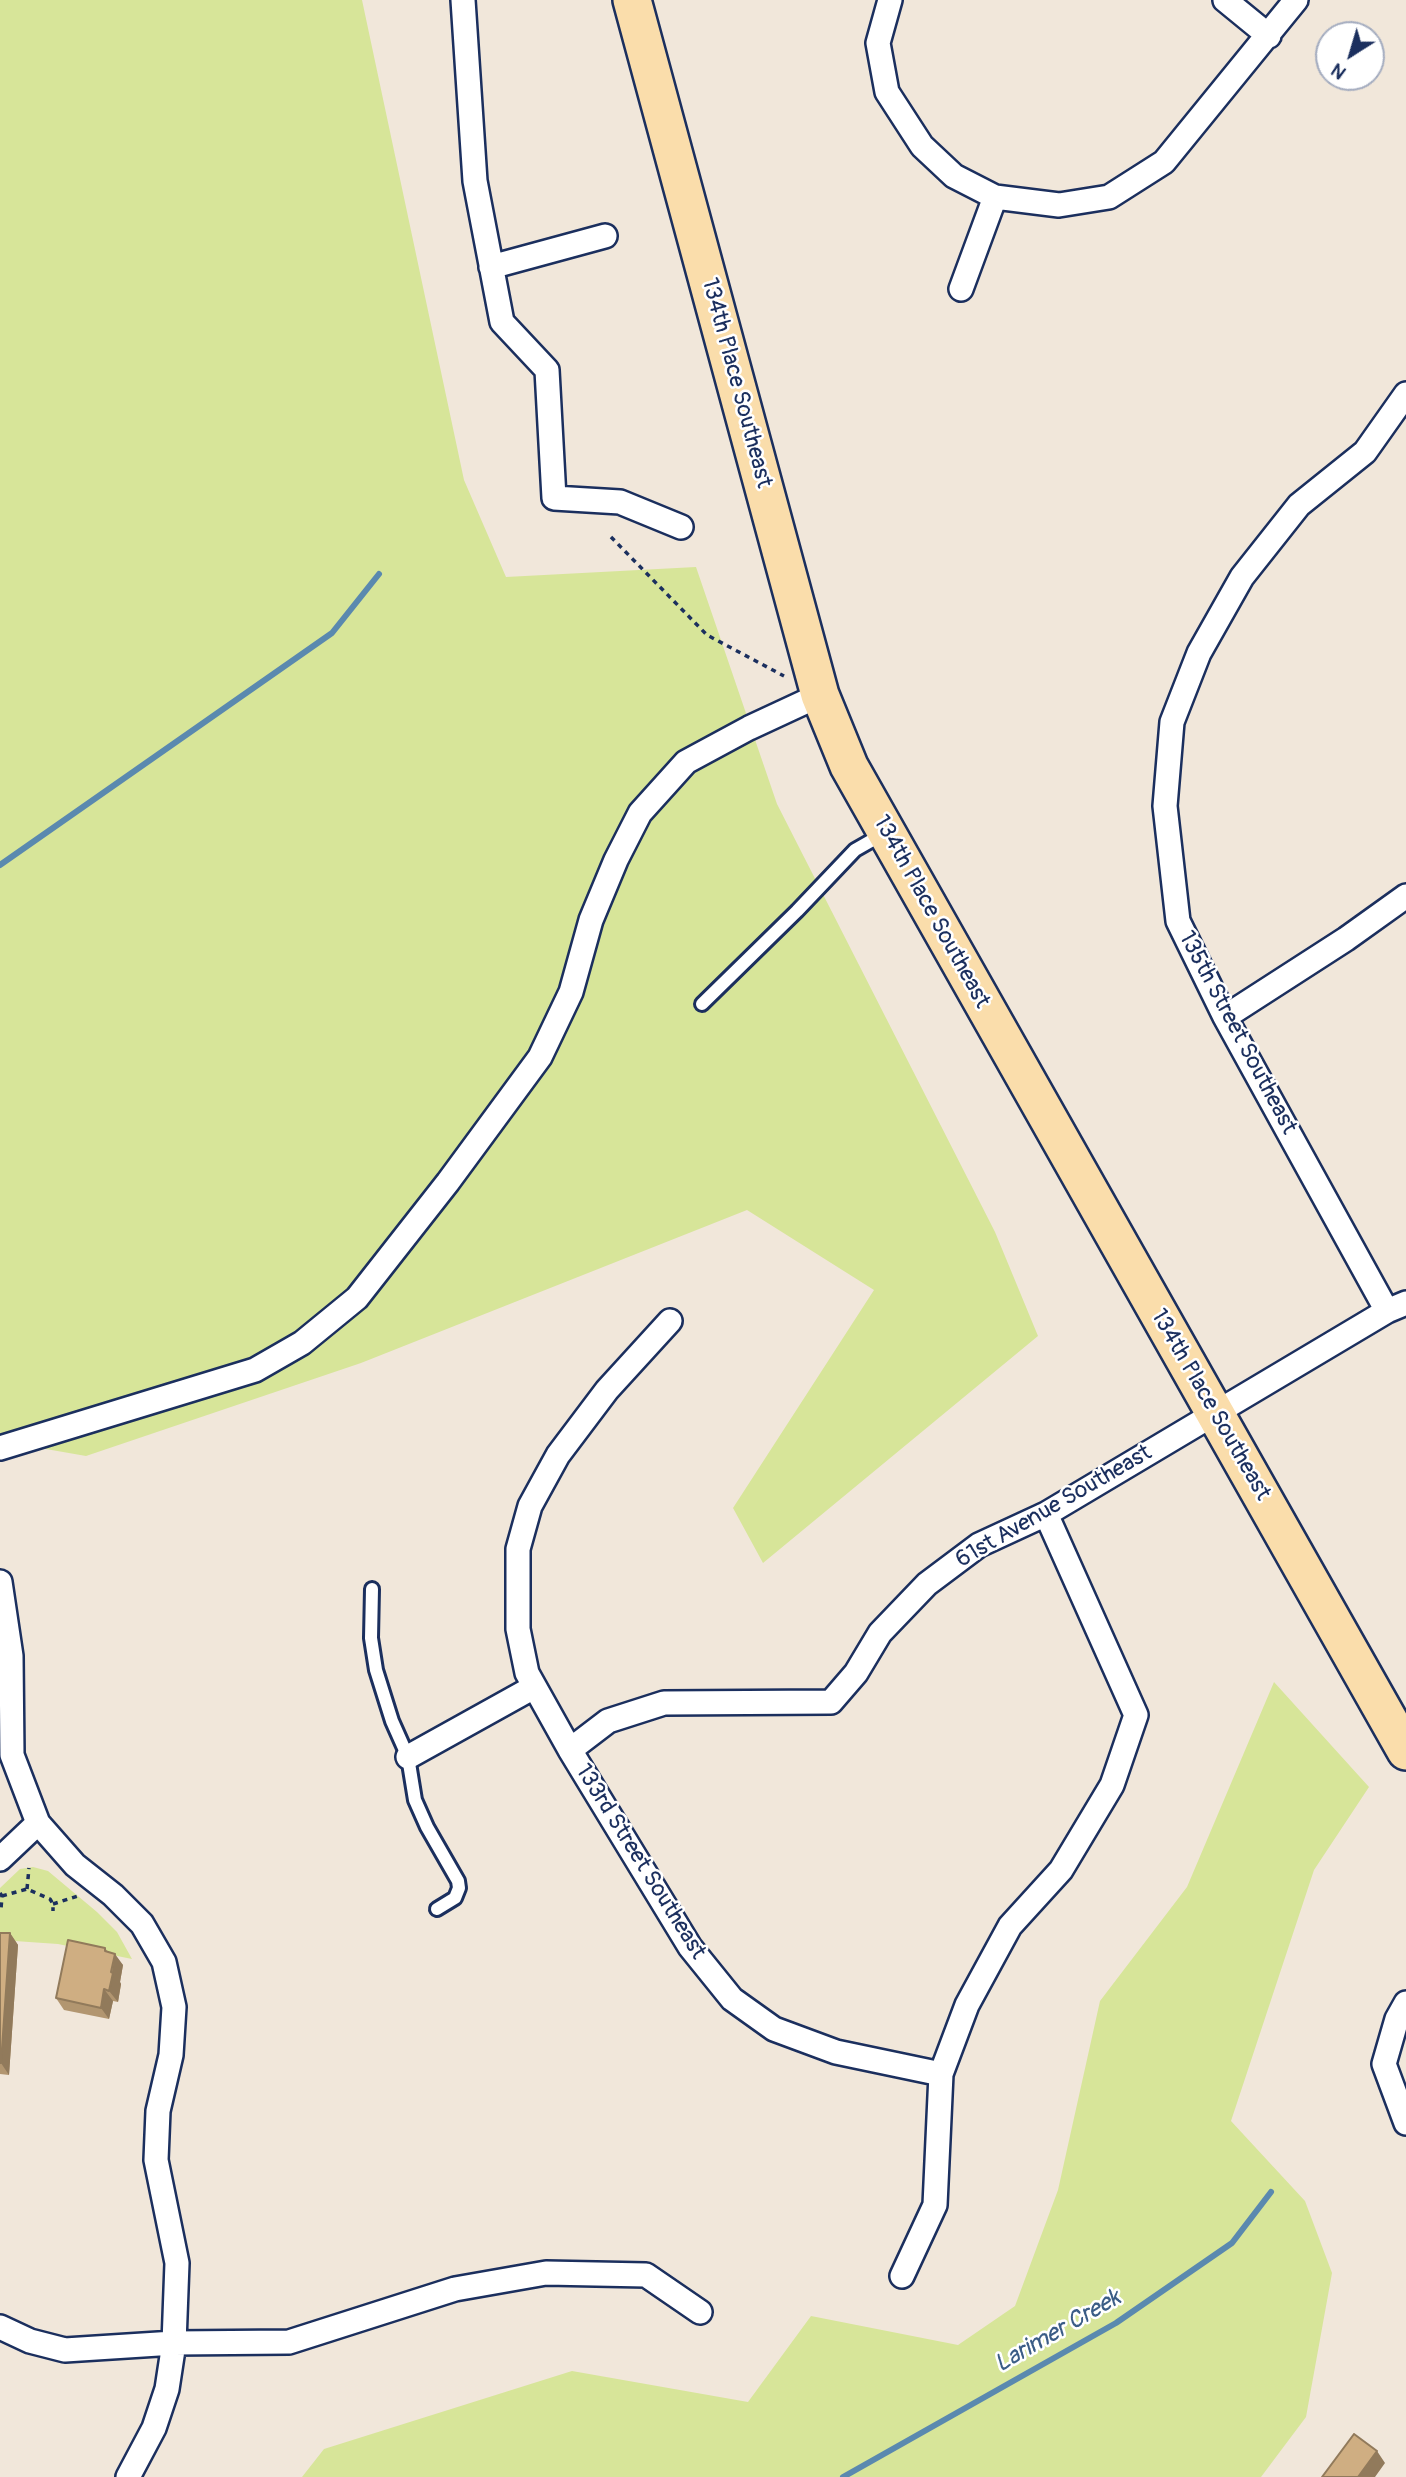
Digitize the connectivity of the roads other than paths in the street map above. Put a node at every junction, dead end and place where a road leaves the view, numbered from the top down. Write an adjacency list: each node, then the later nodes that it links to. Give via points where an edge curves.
1 (463, 0): 9 (street, via 475,181)
2 (632, 0): 13 (main road, 134th Place Southeast)
3 (890, 0): 7 (street, via 878,43 887,92 922,146 954,176)
4 (1225, 0): 6 (street)
5 (1296, 0): 6 (street)
6 (1269, 36): 7 (street, via 1164,162 1109,197 1059,205)
7 (995, 197): 10 (street)
8 (605, 236): 9 (street)
9 (491, 267): 12 (street, via 502,322 547,370 554,498 620,502)
10 (961, 289)
11 (1406, 394): 17 (street, 135th Street Southeast, via 1365,452 1299,505 1242,577 1199,653 1172,722 1165,806 1178,921)
12 (681, 527)
13 (820, 695): 14 (main road, 134th Place Southeast, via 849,766); 21 (street, via 686,762 640,813 591,920 571,992 540,1058 357,1298 302,1343 255,1370)
14 (886, 832): 16 (lane, via 855,850); 20 (main road, 134th Place Southeast)
15 (1406, 896): 17 (street)
16 (702, 1004)
17 (1225, 1017): 18 (street, 135th Street Southeast)
18 (1396, 1307): 20 (street, 61st Avenue Southeast)
19 (670, 1321): 25 (street, 133rd Street Southeast, via 607,1390 558,1455 530,1506 518,1549 518,1629)
20 (1215, 1413): 22 (street, 61st Avenue Southeast); 27 (main road, 134th Place Southeast)
21 (0, 1448)
22 (1046, 1514): 26 (street, 61st Avenue Southeast, via 979,1545 927,1584 880,1633 856,1673 831,1702 664,1703 608,1721); 33 (street, via 1136,1715 1112,1785 1061,1870 1010,1926 967,2005)
23 (0, 1582): 29 (street, via 11,1656 12,1755)
24 (372, 1589): 28 (lane, via 376,1670)
25 (534, 1687): 26 (street, 133rd Street Southeast); 28 (street)
26 (570, 1749): 33 (street, 133rd Street Southeast, via 690,1947 732,1999 774,2029 836,2052)
27 (1406, 1751)
28 (408, 1757): 31 (lane, via 415,1800 458,1881 455,1898)
29 (38, 1823): 30 (street); 38 (street, via 75,1864 142,1924 164,1962 174,2007 172,2055 158,2111 156,2160 177,2263)
30 (0, 1859)
31 (437, 1909)
32 (1406, 2003): 34 (street, via 1384,2064)
33 (941, 2074): 35 (street, via 935,2205)
34 (1406, 2123)
35 (902, 2276)
36 (700, 2312): 38 (street, via 646,2275 546,2273 455,2289 289,2342)
37 (0, 2327): 38 (street, via 65,2350)
38 (174, 2343): 39 (street, via 167,2389 154,2428)
39 (128, 2477)

